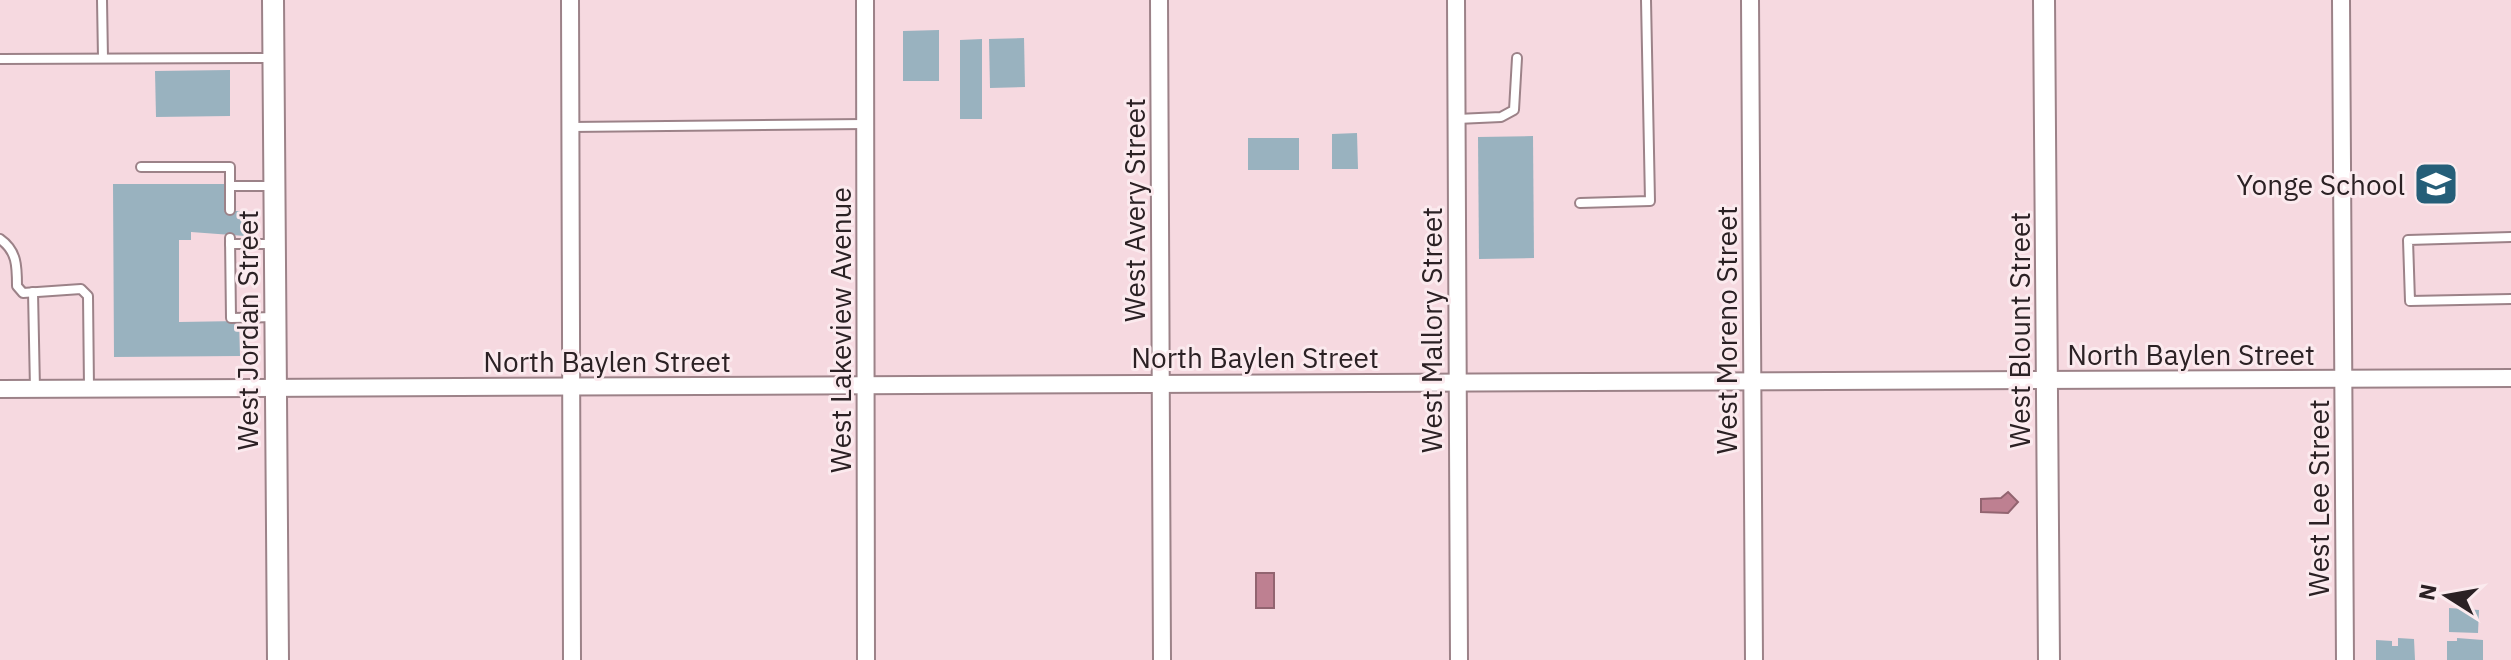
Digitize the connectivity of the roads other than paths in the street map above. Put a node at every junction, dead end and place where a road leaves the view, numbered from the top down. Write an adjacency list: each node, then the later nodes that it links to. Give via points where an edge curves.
1 (102, 0): 11 (lane)
2 (273, 0): 12 (street, West Jordan Street)
3 (570, 0): 17 (street)
4 (865, 0): 16 (street, West Lakeview Avenue)
5 (1159, 0): 34 (street, West Avery Street)
6 (1456, 0): 15 (street, West Mallory Street)
7 (1646, 0): 21 (lane, via 1650,201)
8 (1750, 0): 31 (street, West Moreno Street)
9 (2044, 0): 32 (street, West Blount Street)
10 (2341, 0): 29 (street, West Lee Street)
11 (103, 58): 12 (lane); 14 (lane)
12 (274, 58): 20 (street, West Jordan Street)
13 (1517, 58): 15 (lane, via 1514,110 1501,117)
14 (0, 59)
15 (1456, 119): 33 (street, West Mallory Street)
16 (865, 124): 17 (lane); 35 (street, West Lakeview Avenue)
17 (570, 127): 36 (street)
18 (141, 167): 19 (lane, via 230,167)
19 (230, 186): 20 (lane); 22 (lane)
20 (274, 186): 25 (street, West Jordan Street)
21 (1580, 203)
22 (230, 210)
23 (2511, 237): 27 (lane, via 2408,240 2410,301)
24 (0, 239): 26 (lane, via 17,261 17,286 23,293)
25 (275, 244): 28 (street, West Jordan Street); 28 (lane, via 230,241 231,318)
26 (33, 292): 39 (lane); 40 (lane, via 81,289 88,296)
27 (2511, 299)
28 (275, 317): 37 (street, West Jordan Street)
29 (2345, 378): 30 (street, North Baylen Street); 32 (street, North Baylen Street); 48 (street, West Lee Street)
30 (2511, 378)
31 (1752, 380): 32 (street, North Baylen Street); 33 (street, North Baylen Street); 46 (street, West Moreno Street)
32 (2047, 380): 47 (street, West Blount Street)
33 (1457, 382): 34 (street, North Baylen Street); 45 (street, West Mallory Street)
34 (1161, 383): 35 (street, North Baylen Street); 44 (street, West Avery Street)
35 (866, 385): 36 (street, North Baylen Street); 43 (street, West Lakeview Avenue)
36 (571, 387): 37 (street, North Baylen Street); 42 (street)
37 (276, 388): 40 (street, North Baylen Street); 41 (street, West Jordan Street)
38 (0, 389): 39 (street, North Baylen Street)
39 (35, 389): 40 (street, North Baylen Street)
40 (89, 389)
41 (278, 660)
42 (572, 660)
43 (866, 660)
44 (1162, 660)
45 (1459, 660)
46 (1754, 660)
47 (2049, 660)
48 (2345, 660)

